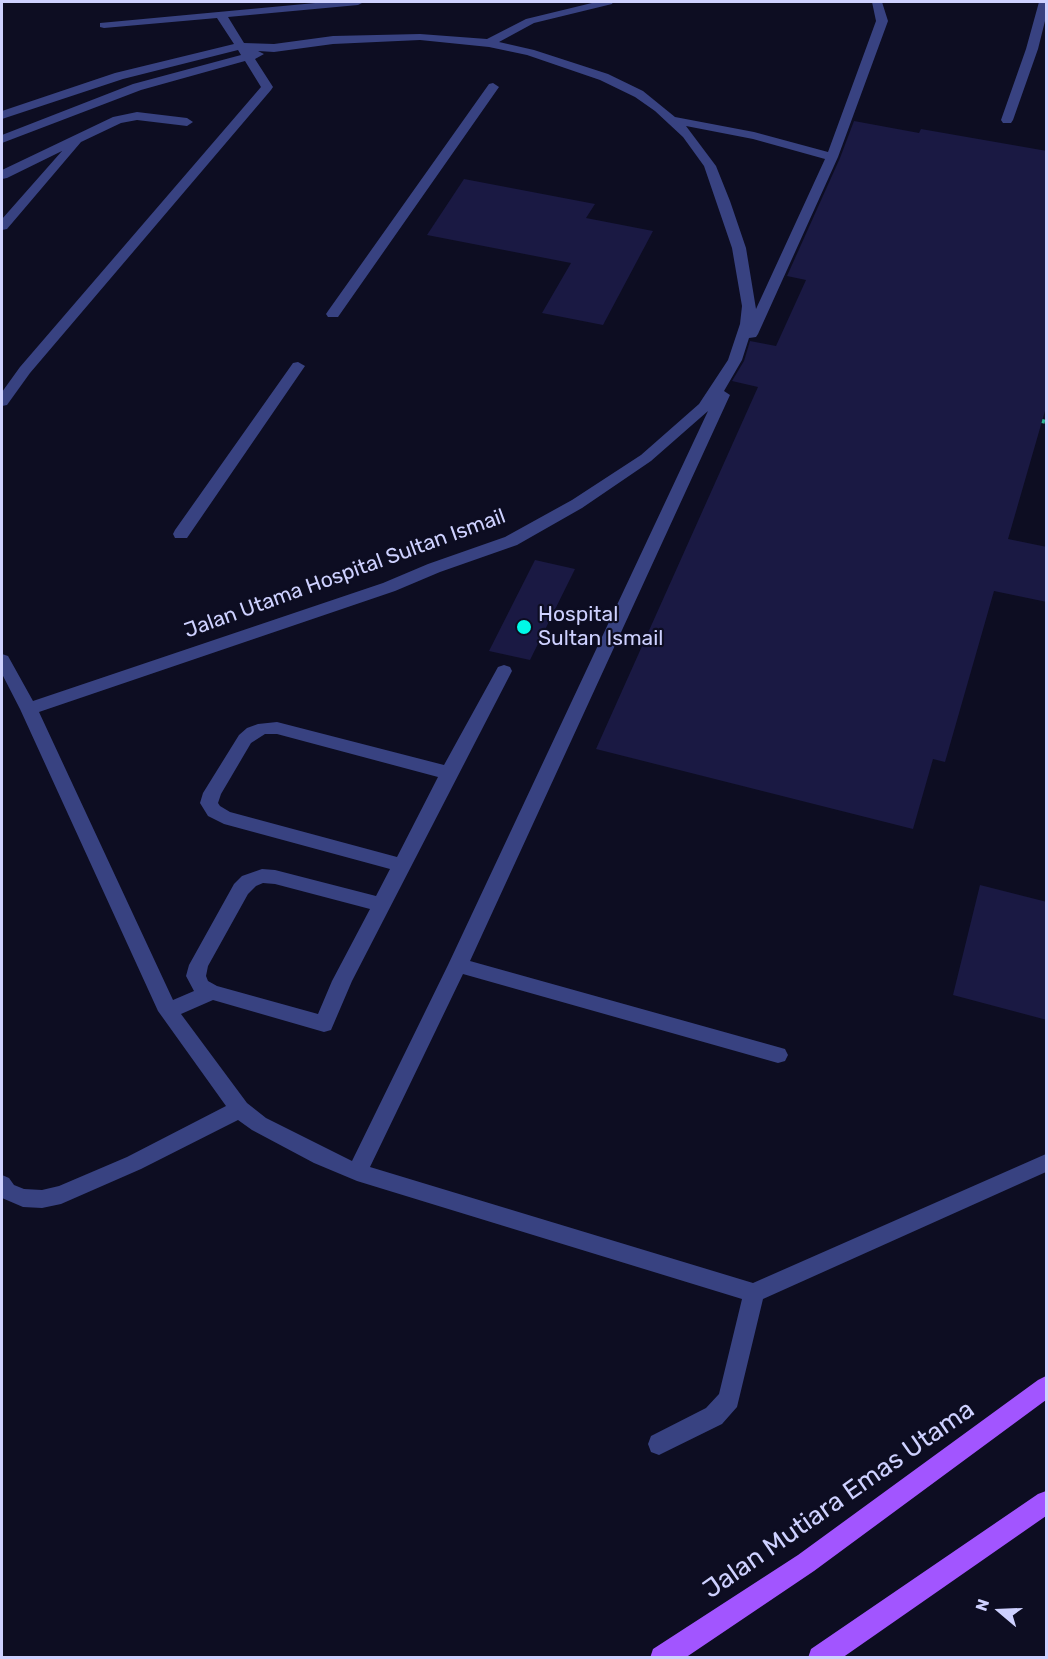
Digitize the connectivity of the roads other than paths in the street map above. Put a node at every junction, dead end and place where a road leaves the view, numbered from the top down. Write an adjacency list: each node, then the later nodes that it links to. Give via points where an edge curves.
1 (196, 2): 7 (street)
2 (358, 2): 6 (street)
3 (608, 2): 9 (street, via 530,21)
4 (877, 2): 20 (street, via 882,21 878,37)
5 (1045, 2): 10 (street)
6 (220, 14): 7 (street); 12 (street)
7 (197, 16): 8 (street)
8 (105, 25)
9 (489, 44): 12 (street, Jalan Utama Hospital Sultan Ismail, via 393,37 333,40); 15 (street, Jalan Utama Hospital Sultan Ismail, via 557,59 604,77 639,94)
10 (1032, 49): 11 (street); 16 (street)
11 (1047, 51)
12 (244, 52): 14 (street, via 119,76); 19 (street, via 137,87); 25 (street, via 267,87 25,370)
13 (493, 87): 23 (street)
14 (2, 115)
15 (674, 120): 20 (street); 29 (street, Jalan Utama Hospital Sultan Ismail, via 710,166 739,248 749,306 735,360 720,386 685,425 646,458 510,542)
16 (1006, 120)
17 (187, 122): 18 (street, via 137,116 117,120)
18 (81, 137): 21 (street); 22 (street)
19 (2, 140)
20 (832, 157): 33 (street)
21 (2, 175)
22 (2, 226)
23 (333, 314)
24 (298, 366): 26 (street)
25 (2, 402)
26 (181, 534)
27 (2, 660): 29 (street)
28 (504, 671): 30 (street)
29 (28, 709): 35 (street)
30 (449, 773): 31 (street); 31 (street, via 264,728 245,739 212,793 209,803 224,817)
31 (402, 865): 32 (street)
32 (381, 905): 34 (street, via 324,1024); 34 (street, via 275,877 249,881 199,965 196,976 201,986)
33 (458, 964): 36 (street); 39 (street)
34 (212, 992): 35 (street)
35 (168, 1011): 37 (street)
36 (778, 1054)
37 (240, 1109): 39 (street, via 282,1137); 40 (street, via 61,1195 22,1198)
38 (1047, 1163): 41 (street)
39 (357, 1172): 41 (street)
40 (2, 1184)
41 (754, 1293): 43 (street, via 729,1399 714,1416)
42 (1047, 1387): 45 (main road, Jalan Mutiara Emas Utama, via 806,1563)
43 (659, 1444)
44 (1047, 1502): 46 (main road)
45 (662, 1658)
46 (820, 1658)

